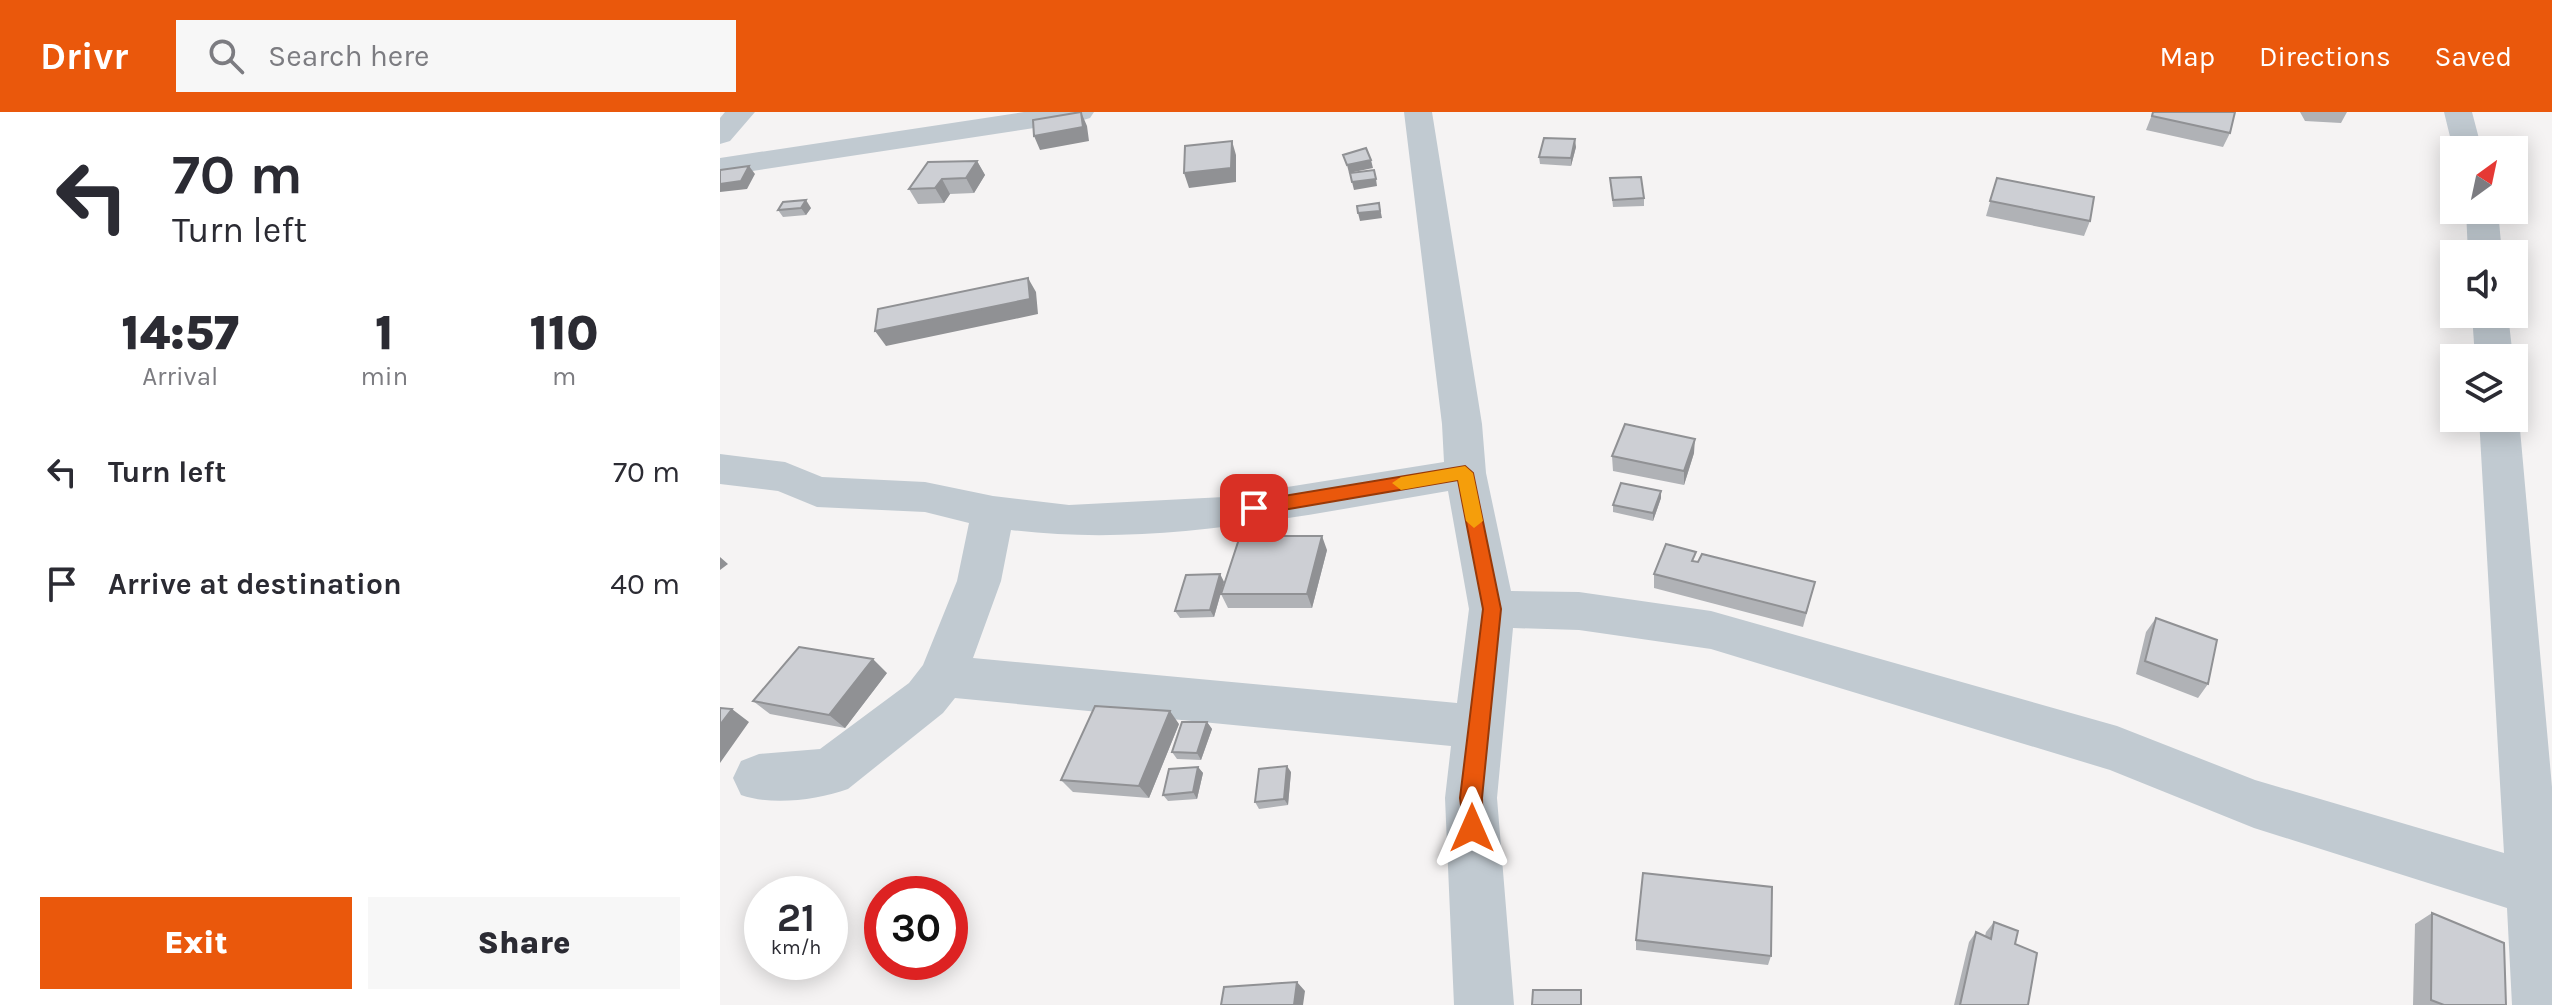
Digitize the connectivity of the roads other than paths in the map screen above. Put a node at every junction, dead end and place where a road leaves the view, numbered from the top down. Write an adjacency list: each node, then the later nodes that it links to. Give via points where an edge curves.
1 (741, 112): 5 (street)
2 (1080, 112): 7 (street)
3 (1418, 112): 10 (street)
4 (2458, 112): 6 (street)
5 (720, 135)
6 (2464, 136)
7 (720, 167)
8 (2500, 432): 16 (street)
9 (720, 469): 11 (street, via 785,477 817,492 925,497)
10 (1465, 473): 11 (street, via 1224,513 1069,521); 12 (street)
11 (993, 512): 13 (street, via 979,581)
12 (1492, 609): 14 (street); 16 (street, via 1579,611 1711,630 2117,749 2254,804)
13 (943, 676): 14 (street); 15 (street, via 926,698 830,772)
14 (1478, 727): 17 (street, via 1471,798)
15 (759, 778)
16 (2543, 892): 18 (street)
17 (1484, 1005)
18 (2542, 1005)

